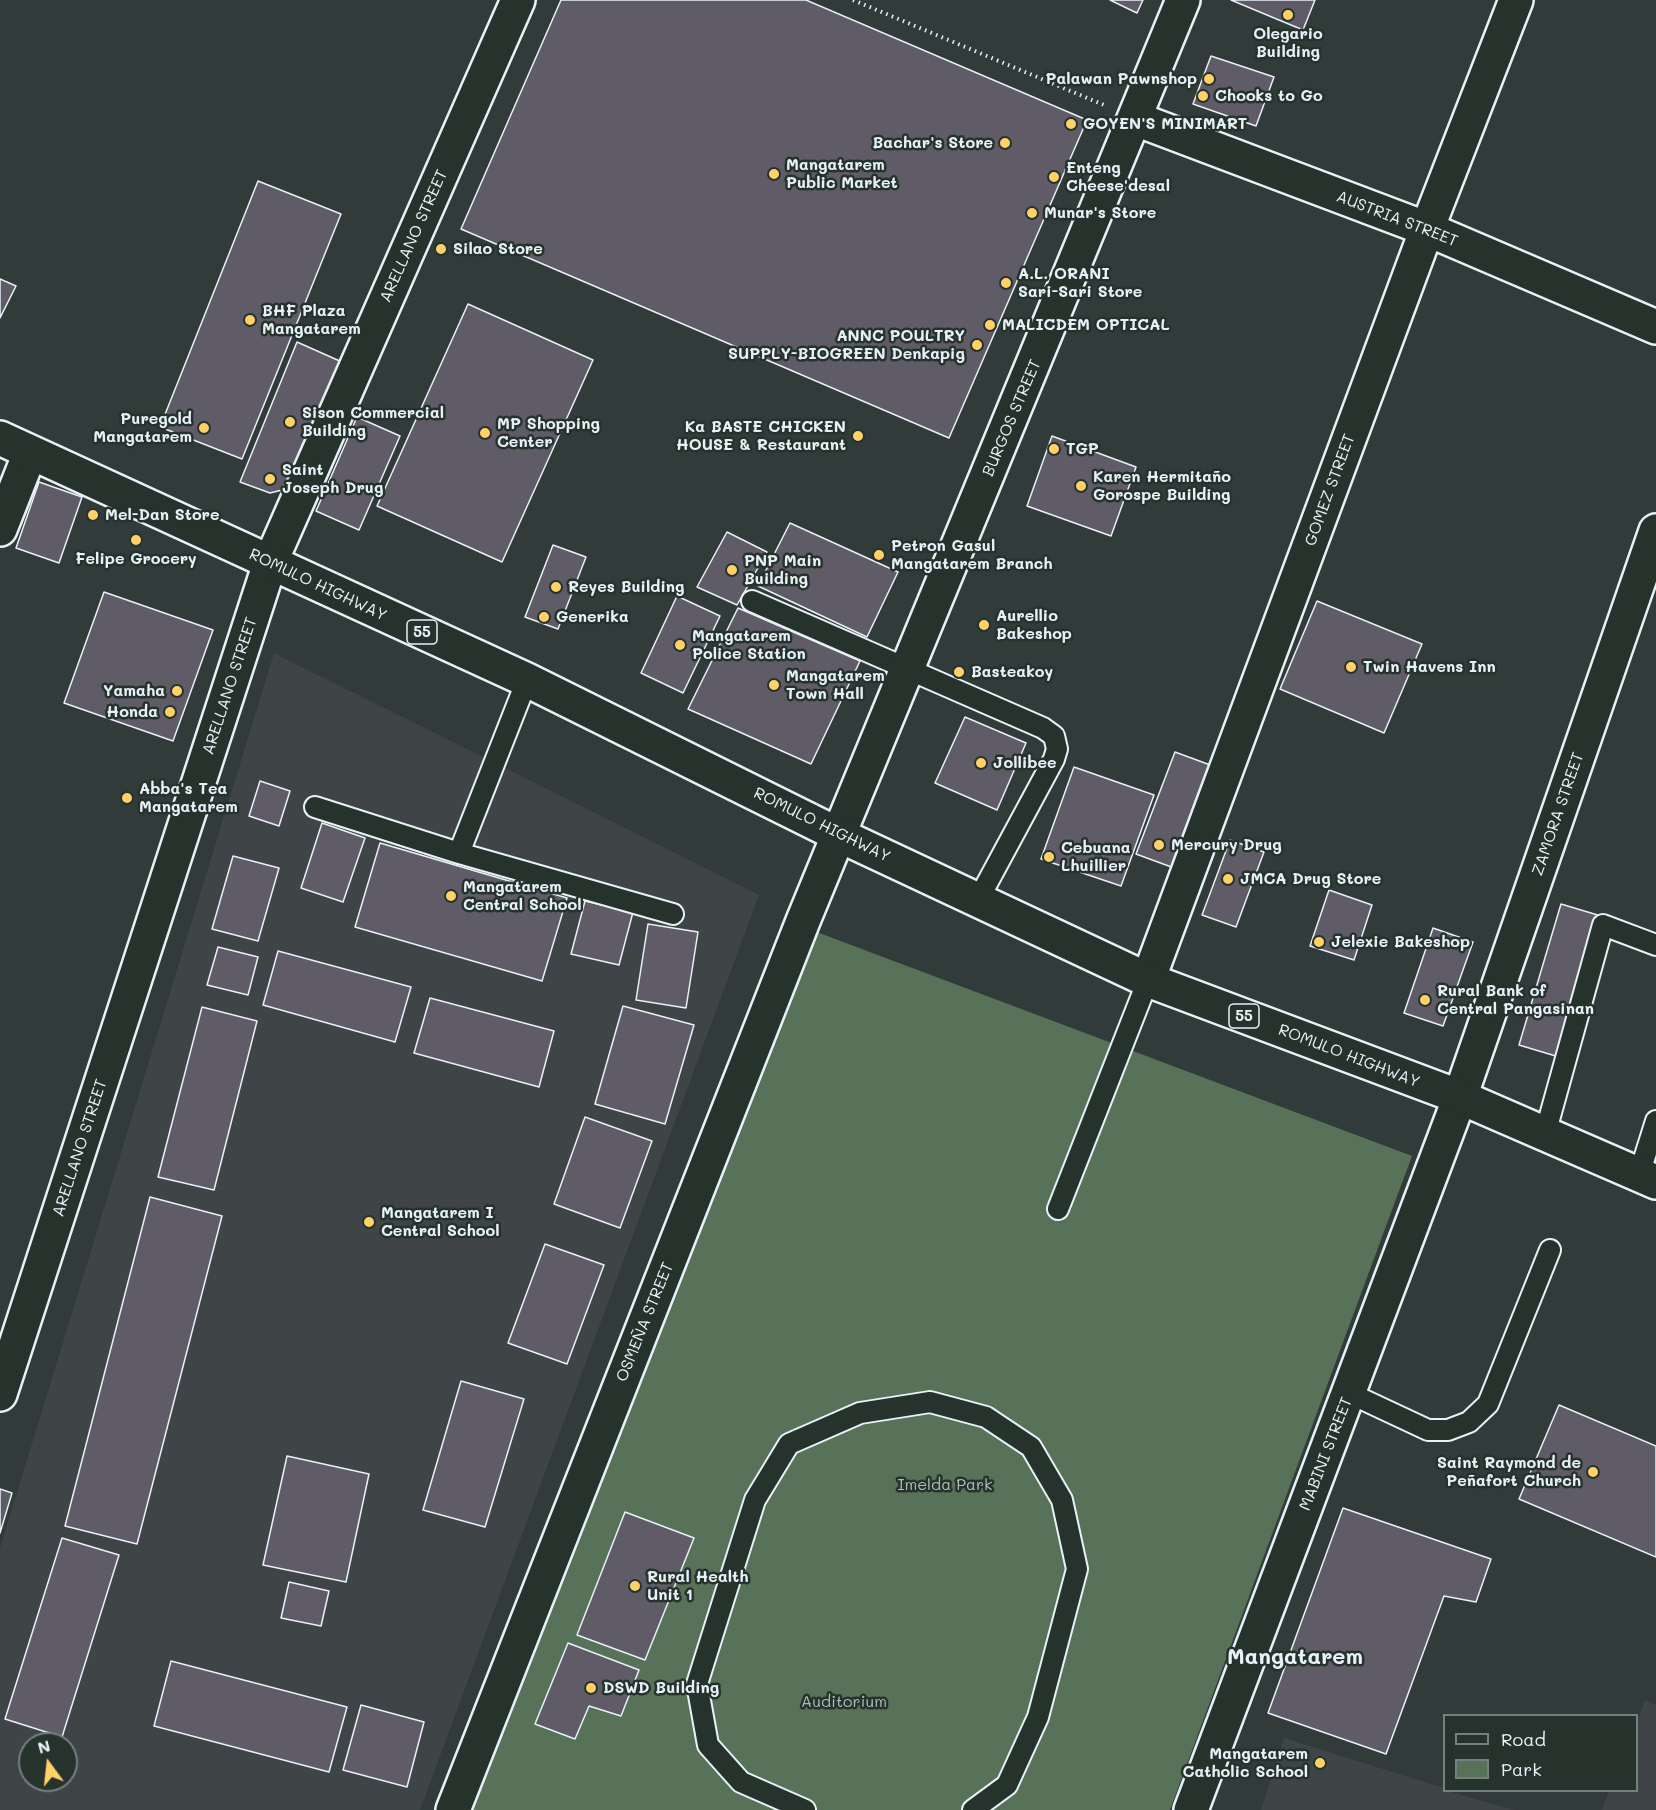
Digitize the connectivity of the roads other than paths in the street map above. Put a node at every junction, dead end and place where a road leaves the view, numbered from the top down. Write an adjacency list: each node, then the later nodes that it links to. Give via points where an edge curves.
1 (518, 0): 11 (main road, ARELLANO STREET)
2 (1183, 0): 4 (main road, BURGOS STREET)
3 (1516, 0): 5 (main road, GOMEZ STREET)
4 (1136, 118): 5 (main road, AUSTRIA STREET); 13 (main road, BURGOS STREET)
5 (1427, 229): 6 (main road, AUSTRIA STREET); 21 (main road, GOMEZ STREET)
6 (1656, 327)
7 (0, 438): 8 (main road, ROMULO HIGHWAY / 55)
8 (30, 453): 9 (main road); 11 (main road, ROMULO HIGHWAY / 55)
9 (0, 529)
10 (1656, 531): 22 (main road, ZAMORA STREET)
11 (270, 563): 14 (main road, ROMULO HIGHWAY / 55); 29 (main road, ARELLANO STREET)
12 (752, 601): 13 (lane)
13 (907, 670): 16 (main road, BURGOS STREET); 18 (lane, via 1054,736 1054,759)
14 (526, 680): 16 (main road, ROMULO HIGHWAY / 55); 17 (lane)
15 (315, 807): 17 (lane)
16 (838, 835): 18 (main road, ROMULO HIGHWAY / 55); 30 (main road, OSMEÑA STREET)
17 (459, 853): 19 (lane)
18 (978, 900): 21 (main road, ROMULO HIGHWAY / 55)
19 (673, 914)
20 (1656, 945): 24 (lane, via 1603,925)
21 (1148, 980): 22 (main road, ROMULO HIGHWAY / 55); 26 (lane)
22 (1460, 1097): 24 (main road, ROMULO HIGHWAY / 55); 28 (main road, MABINI STREET)
23 (1656, 1121): 25 (lane)
24 (1545, 1134): 25 (main road, ROMULO HIGHWAY / 55)
25 (1647, 1178)
26 (1058, 1209)
27 (1550, 1250): 28 (lane, via 1488,1404 1468,1422 1448,1430 1428,1430)
28 (1349, 1393): 33 (main road, MABINI STREET)
29 (0, 1394)
30 (453, 1810)
31 (805, 1810): 32 (lane, via 741,1782 708,1745 697,1684 755,1500 789,1444 860,1413 930,1402 986,1417 1031,1447 1062,1500 1077,1569 1038,1717 1007,1785)
32 (973, 1810)
33 (1191, 1810)

